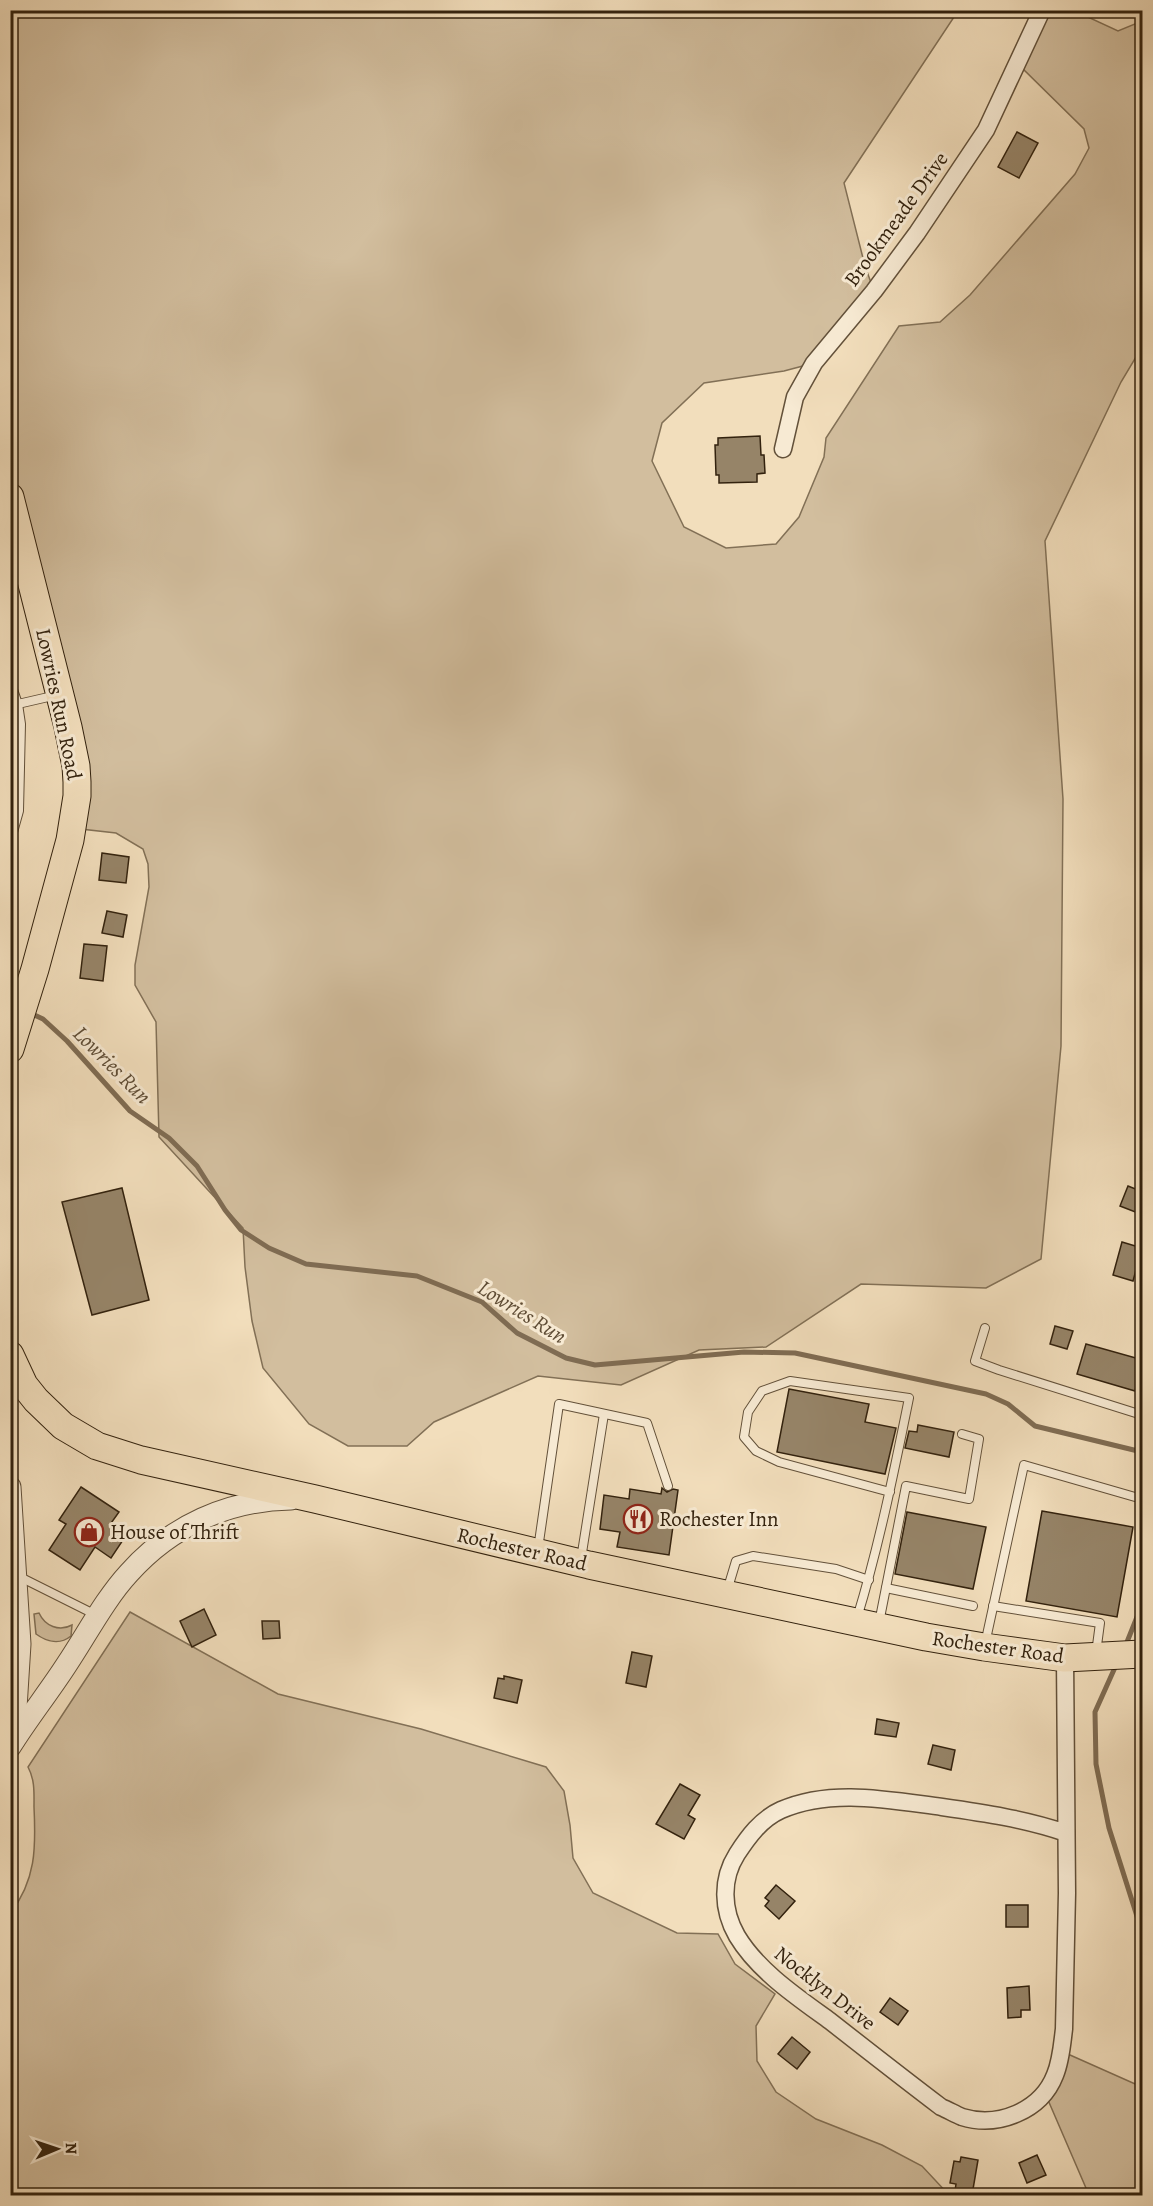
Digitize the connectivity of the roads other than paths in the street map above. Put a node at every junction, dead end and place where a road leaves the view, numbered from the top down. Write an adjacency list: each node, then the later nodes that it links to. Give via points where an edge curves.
1 (1042, 10): 2 (street, Brookmeade Drive, via 986,130 917,233 814,363 795,397)
2 (783, 449)
3 (10, 497): 5 (main road, Lowries Run Road)
4 (10, 681): 6 (lane)
5 (60, 694): 6 (lane); 8 (main road, Lowries Run Road, via 76,766 77,796 61,877)
6 (18, 705): 7 (lane, via 19,811)
7 (10, 843)
8 (10, 1049)
9 (985, 1328): 12 (lane, via 975,1361)
10 (10, 1355): 17 (main road, via 36,1400 63,1426 97,1446 171,1468)
11 (603, 1414): 14 (lane, via 647,1423); 19 (lane, via 559,1404); 20 (lane)
12 (1143, 1415)
13 (962, 1434): 23 (lane, via 980,1439 969,1498 906,1486)
14 (668, 1486)
15 (10, 1487): 21 (street)
16 (890, 1492): 16 (lane, via 909,1398 790,1381 762,1391 748,1412 744,1437 756,1451 779,1462); 22 (lane)
17 (315, 1499): 19 (main road, Rochester Road); 27 (street, Rochester Road, via 242,1504 180,1529 127,1574)
18 (1143, 1499): 26 (lane, via 1024,1465)
19 (538, 1552): 20 (main road, Rochester Road)
20 (580, 1563): 24 (main road, Rochester Road)
21 (17, 1576): 27 (lane); 32 (street, via 20,1644)
22 (869, 1580): 24 (lane, via 836,1569 753,1556 736,1560); 28 (lane)
23 (886, 1588): 25 (lane); 28 (lane)
24 (727, 1594): 28 (main road, Rochester Road)
25 (973, 1606)
26 (993, 1606): 29 (lane); 30 (lane, via 1100,1623)
27 (98, 1616): 32 (street, Rochester Road)
28 (867, 1624): 29 (main road, Rochester Road)
29 (984, 1647): 31 (main road, Rochester Road)
30 (1121, 1656): 31 (main road, Rochester Road)
31 (1065, 1658): 33 (street, Nocklyn Drive)
32 (12, 1744)
33 (1066, 1833): 33 (street, Nocklyn Drive, via 1067,1956 1061,2052 1045,2093 1019,2114 982,2120 941,2107 753,1960 728,1917 728,1868 761,1823 796,1804 858,1797 901,1801 995,1815)

